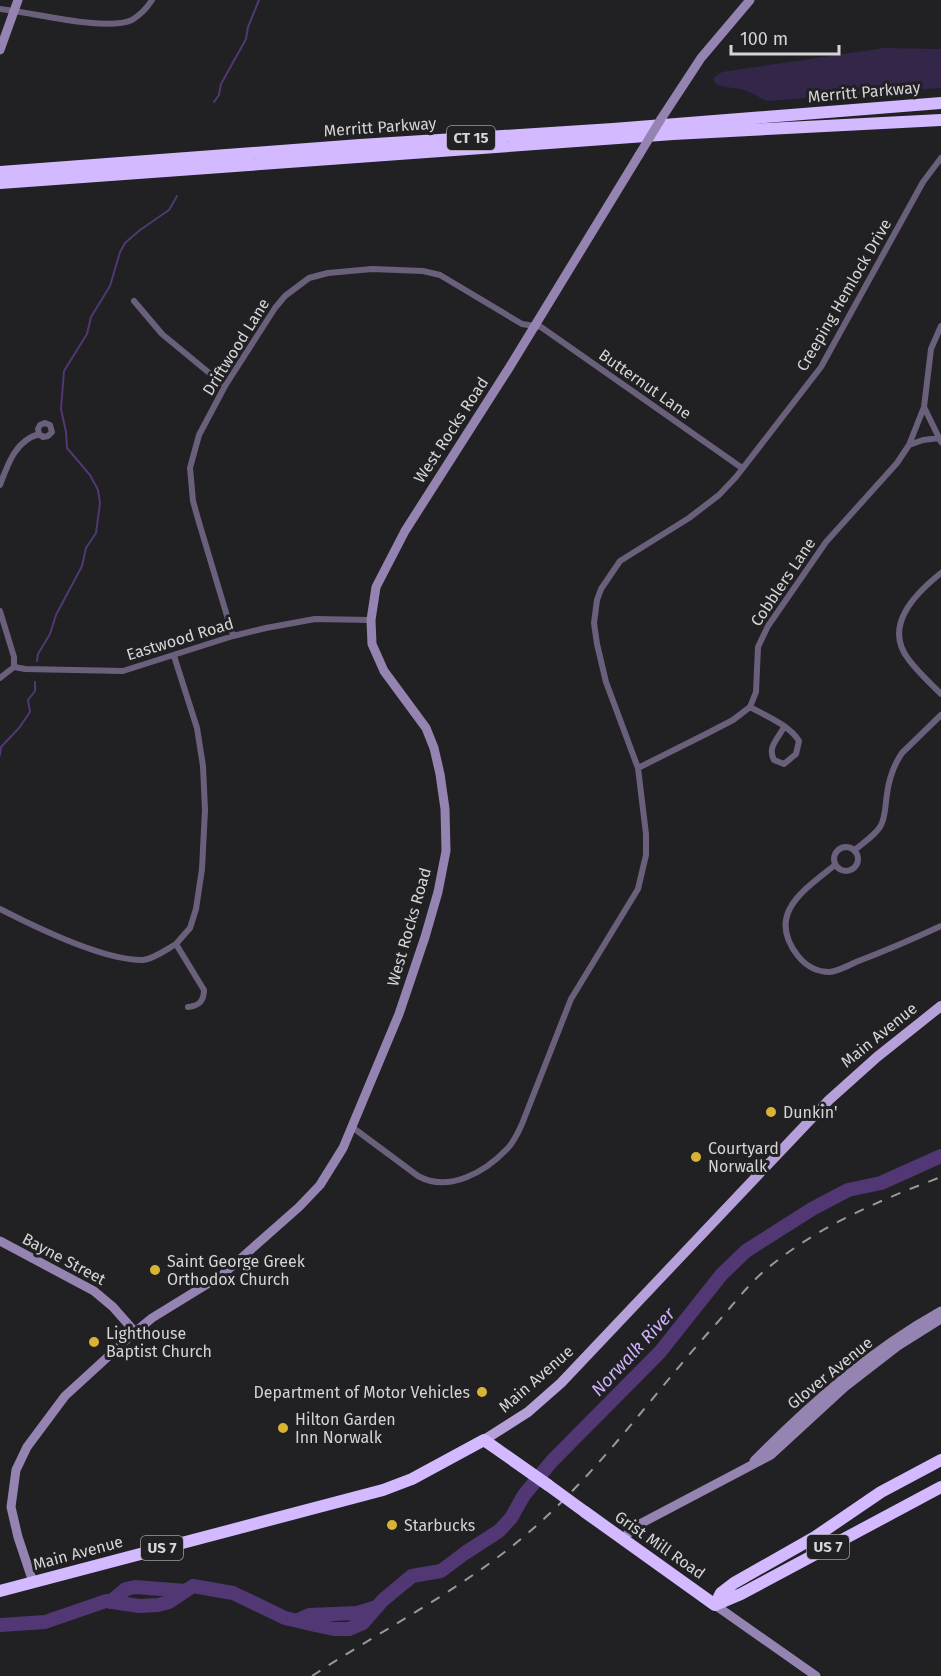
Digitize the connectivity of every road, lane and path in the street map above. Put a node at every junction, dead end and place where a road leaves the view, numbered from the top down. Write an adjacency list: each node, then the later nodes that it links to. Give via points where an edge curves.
1 (18, 0): 5 (main road)
2 (152, 0): 5 (street, via 137,16 124,22 75,21)
3 (750, 0): 13 (main road, West Rocks Road, bridge, via 700,58)
4 (0, 9): 5 (street)
5 (14, 10): 6 (main road)
6 (0, 50)
7 (941, 103): 10 (highway, Merritt Parkway / CT 15)
8 (941, 120): 11 (highway, Merritt Parkway / CT 15, via 663,135)
9 (941, 158): 20 (street, Creeping Hemlock Drive, via 821,367)
10 (0, 172)
11 (0, 183)
12 (134, 301): 15 (street, via 162,334)
13 (532, 326): 15 (street, Driftwood Lane, via 522,324 441,275 372,269 328,273 309,278 285,296); 20 (street, Butternut Lane, via 541,327); 24 (main road, West Rocks Road, via 391,555 376,586)
14 (941, 327): 16 (street, Cobblers Lane, via 932,349)
15 (225, 386): 25 (street, Driftwood Lane, via 199,435 190,468 193,501)
16 (924, 407): 18 (street); 19 (street, Cobblers Lane)
17 (39, 434): 21 (street, via 29,437 14,453)
18 (940, 440): 19 (street)
19 (909, 445): 30 (street, Cobblers Lane, via 826,542 768,626 758,647 756,692)
20 (742, 468): 33 (street, Creeping Hemlock Drive, via 689,518 620,561 597,600 594,623 600,663)
21 (0, 485)
22 (941, 573): 29 (street, via 912,600 900,631 908,659)
23 (0, 611): 27 (street)
24 (371, 620): 25 (street, Eastwood Road, via 315,619); 41 (main road, West Rocks Road, via 372,644 378,661 426,728 434,748 446,809 446,851 418,959)
25 (232, 636): 26 (street, Eastwood Road)
26 (174, 656): 27 (street, Eastwood Road, via 123,671); 38 (street, via 197,728 204,810 196,909 190,928)
27 (14, 667): 28 (street)
28 (0, 678)
29 (941, 694)
30 (750, 707): 32 (street); 33 (street)
31 (941, 715): 34 (street, via 897,760 883,820)
32 (784, 727): 32 (street, via 796,736 799,746 784,764 774,760 771,751)
33 (638, 768): 41 (street, Creeping Hemlock Drive, via 646,834 640,881 571,999 522,1124 508,1149 473,1175 450,1182 429,1182)
34 (856, 852): 35 (street, via 847,847 838,850); 35 (street, via 857,865 852,870 841,870)
35 (835, 865): 37 (street, via 795,899 786,916 791,947 812,968 832,972)
36 (0, 909): 38 (street, via 61,938 132,959 146,960)
37 (941, 926)
38 (176, 944): 39 (street, via 204,990 201,1002)
39 (188, 1006)
40 (941, 1006): 46 (main road, Main Avenue, via 838,1091 561,1383 528,1412)
41 (352, 1127): 45 (main road, West Rocks Road, via 329,1173 299,1207 222,1275)
42 (0, 1241): 45 (main road, Bayne Street, via 94,1290)
43 (941, 1311): 48 (main road, Glover Avenue, via 913,1327 833,1387)
44 (941, 1319): 48 (main road, Glover Avenue, via 898,1346 845,1387 771,1455)
45 (135, 1332): 51 (main road, West Rocks Road, via 65,1396 19,1461 11,1507)
46 (484, 1440): 50 (highway, Grist Mill Road, bridge); 51 (highway, Main Avenue / US 7, via 412,1479 383,1490)
47 (941, 1460): 53 (highway, US 7, via 881,1492 815,1538 734,1582 721,1593)
48 (746, 1469): 50 (main road, Glover Avenue, via 638,1525)
49 (941, 1487): 53 (highway, US 7)
50 (623, 1538): 53 (highway, Grist Mill Road)
51 (33, 1582): 52 (highway, Main Avenue / US 7)
52 (0, 1591)
53 (715, 1605): 54 (main road, Grist Mill Road)
54 (816, 1676)

